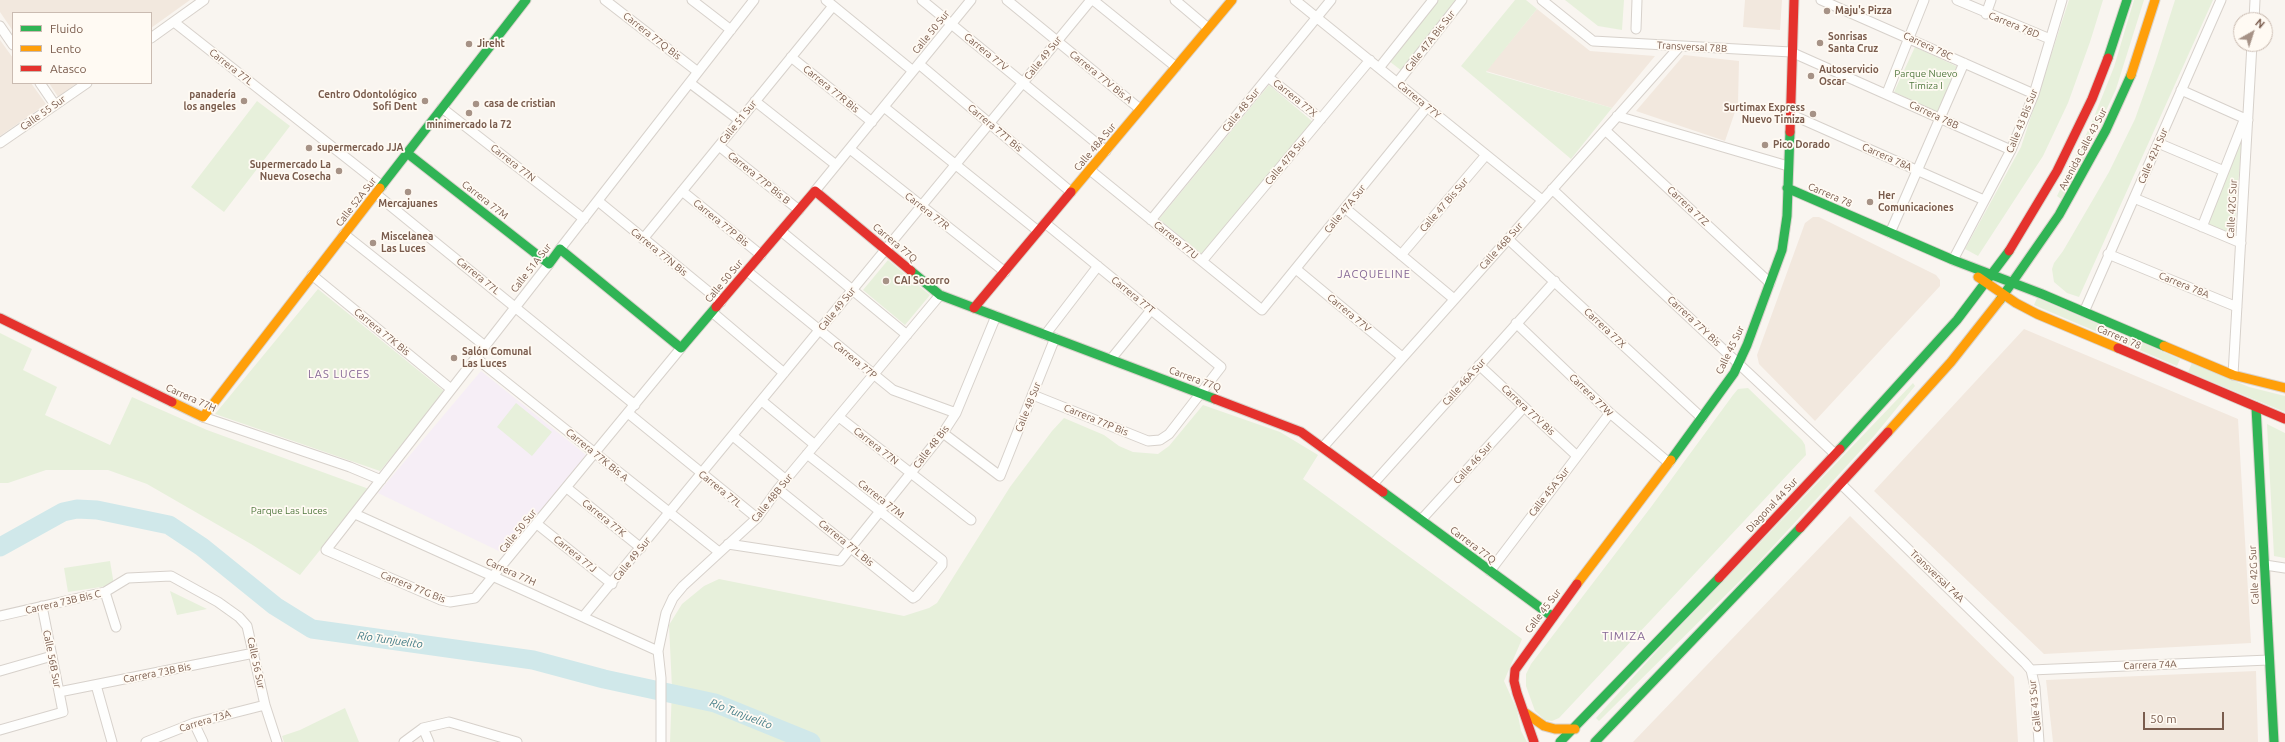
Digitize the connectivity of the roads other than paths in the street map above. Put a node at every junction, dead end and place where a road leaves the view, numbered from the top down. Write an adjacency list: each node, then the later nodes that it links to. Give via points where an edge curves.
1 (204, 0): 32 (street)
2 (526, 0): 66 (street, Calle 52A Sur)
3 (605, 0): 52 (street, Carrera 77Q Bis)
4 (692, 0): 37 (street)
5 (754, 0): 37 (street, Calle 51A Sur)
6 (922, 0): 33 (street, Carrera 77V)
7 (971, 0): 33 (street, Calle 50 Sur)
8 (1007, 0): 41 (street, Carrera 77V Bis A)
9 (1092, 0): 41 (street, Calle 49 Sur); 49 (street)
10 (1175, 0): 35 (street)
11 (1232, 0): 35 (street, Calle 48A Sur)
12 (1295, 0): 31 (street, Carrera 77Y)
13 (1331, 0): 31 (street, Calle 48 Sur)
14 (1433, 0): 51 (street)
15 (1462, 0): 56 (street, Calle 47A Bis Sur)
16 (1542, 0): 43 (street, Transversal 78B, via 1593,41)
17 (1638, 0): 36 (street)
18 (1794, 0): 44 (street, Calle 45 Sur)
19 (1821, 0): 39 (street, Carrera 78C)
20 (1924, 0): 39 (street)
21 (1957, 0): 30 (street, Carrera 78D)
22 (1991, 0): 30 (street)
23 (2062, 0): 40 (street, Calle 43 Bis Sur)
24 (2127, 0): 129 (street, Avenida Calle 43 Sur, via 2108,59 2075,137 2043,197)
25 (2155, 0): 132 (street, Avenida Calle 43 Sur, via 2133,69 2106,130 2059,215)
26 (2222, 0): 59 (street, Calle 42H Sur)
27 (2255, 0): 29 (street)
28 (830, 3): 46 (street, Calle 51 Sur); 50 (street, Carrera 77T Bis)
29 (2254, 12)
30 (1986, 14): 40 (street, Carrera 78D)
31 (1317, 18): 47 (street, Carrera 77Y); 53 (street, Calle 48 Sur)
32 (174, 22): 38 (street); 91 (street, Carrera 77L)
33 (952, 24): 50 (street, Calle 50 Sur); 55 (street, Carrera 77V)
34 (0, 26): 42 (street)
35 (1208, 28): 49 (street, Calle 48A Sur)
36 (1636, 29)
37 (731, 30): 52 (street, Calle 51A Sur)
38 (152, 37)
39 (1910, 38): 48 (street, Carrera 78C); 60 (street)
40 (2050, 39): 61 (street, Calle 43 Bis Sur)
41 (1057, 41): 55 (street, Calle 49 Sur); 67 (street, Carrera 77V Bis A)
42 (12, 43)
43 (1680, 46): 44 (street, Transversal 78B); 69 (street, Calle 46B Sur)
44 (1792, 52): 60 (street, Carrera 78B); 68 (street, Calle 45 Sur)
45 (2251, 52): 72 (street, Calle 42G Sur)
46 (791, 57): 62 (street, Calle 51 Sur); 74 (street, Carrera 77R Bis)
47 (1370, 60): 51 (street, Carrera 77Y); 71 (street, Calle 47B Sur)
48 (1964, 63): 61 (street, Carrera 78C); 70 (street)
49 (1176, 67): 67 (street, Calle 48A Sur)
50 (916, 68): 64 (street, Calle 50 Sur); 75 (street, Carrera 77T Bis)
51 (1379, 68): 56 (street, Carrera 77Y)
52 (698, 72): 54 (street, Calle 51A Sur)
53 (1268, 77): 71 (street, Carrera 77X); 106 (street, Calle 48 Sur)
54 (690, 83): 73 (street); 101 (street, Calle 51A Sur)
55 (1023, 83): 75 (street, Calle 49 Sur); 82 (street, Carrera 77V)
56 (1397, 83): 65 (street, Carrera 77Y)
57 (41, 84): 63 (street)
58 (86, 84): 63 (street, Calle 55 Sur)
59 (2182, 90): 72 (street); 78 (street, Calle 42H Sur)
60 (1887, 93): 70 (street, Carrera 78B)
61 (2034, 94): 81 (street, Calle 43 Bis Sur)
62 (755, 101): 73 (street, Calle 51 Sur); 85 (street)
63 (55, 105): 77 (street, Calle 55 Sur)
64 (884, 107): 74 (street, Calle 50 Sur); 86 (street)
65 (1427, 107): 84 (street, Carrera 77Y); 103 (street, Calle 47A Sur)
66 (442, 108): 83 (street, Calle 52A Sur); 105 (street, Carrera 77N)
67 (1140, 109): 82 (street, Calle 48A Sur)
68 (1790, 114): 87 (street, Calle 45 Sur); 89 (street, Carrera 78A)
69 (1617, 116): 76 (street, Calle 46B Sur); 87 (street)
70 (1940, 118): 81 (street, Carrera 78B); 89 (street)
71 (1321, 119): 122 (street, Calle 47B Sur)
72 (2246, 119): 90 (street); 115 (street, Calle 42G Sur)
73 (739, 120): 79 (street, Calle 51 Sur)
74 (872, 122): 80 (street, Calle 50 Sur)
75 (989, 124): 86 (street, Calle 49 Sur); 96 (street, Carrera 77T Bis)
76 (1605, 130): 93 (street, Calle 46B Sur); 131 (street, Carrera 77Z)
77 (0, 143)
78 (2158, 143): 90 (street); 98 (street, Calle 42H Sur)
79 (718, 146): 94 (street, Calle 51 Sur); 104 (street, Carrera 77P Bis B)
80 (850, 149): 85 (street, Calle 50 Sur); 102 (street, Carrera 77R)
81 (2011, 150): 100 (street, Calle 43 Bis Sur)
82 (1106, 151): 88 (street, Calle 48A Sur)
83 (407, 153): 91 (street, Calle 52A Sur); 123 (street, Carrera 77M)
84 (1486, 155): 99 (street, Carrera 77Y); 120 (street, Calle 47 Bis Sur)
85 (836, 165): 95 (street, Calle 50 Sur)
86 (955, 165): 102 (street, Calle 49 Sur); 110 (street)
87 (1788, 166): 92 (street, Calle 45 Sur)
88 (1090, 170): 96 (street, Calle 48A Sur); 106 (street, Carrera 77U)
89 (1917, 170): 100 (street, Carrera 78A); 111 (street)
90 (2224, 171): 108 (street)
91 (382, 186): 97 (street, Calle 52A Sur)
92 (1787, 188): 111 (street, Carrera 78); 131 (street, Calle 45 Sur, via 1785,238)
93 (1552, 189): 99 (street, Calle 46B Sur); 157 (street, Carrera 77Y Bis)
94 (682, 191): 113 (street, Calle 51 Sur); 119 (street, Carrera 77P Bis)
95 (815, 191): 104 (street, Calle 50 Sur); 117 (street, Carrera 77Q)
96 (1071, 192): 107 (street, Calle 48A Sur)
97 (376, 194): 112 (street, Calle 52A Sur); 138 (street, Carrera 77L)
98 (2134, 198): 108 (street); 118 (street, Calle 42H Sur)
99 (1542, 200): 114 (street, Calle 46B Sur)
100 (1984, 200): 121 (street, Calle 43 Bis Sur)
101 (598, 201): 105 (street, Calle 51A Sur); 113 (street, Carrera 77N Bis)
102 (921, 207): 117 (street, Calle 49 Sur); 127 (street, Carrera 77R)
103 (1345, 208): 120 (street); 125 (street, Calle 47A Sur)
104 (799, 210): 109 (street, Calle 50 Sur)
105 (584, 219): 116 (street, Calle 51A Sur)
106 (1152, 220): 122 (street, Carrera 77U)
107 (1046, 223): 110 (street, Calle 48A Sur); 124 (street, Carrera 77T)
108 (2202, 227): 115 (street)
109 (781, 231): 119 (street, Calle 50 Sur); 133 (street)
110 (1038, 231): 127 (street, Calle 48A Sur)
111 (1890, 233): 121 (street, Carrera 78)
112 (344, 234): 128 (street, Calle 52A Sur); 152 (street)
113 (642, 239): 137 (street, Carrera 77N Bis)
114 (1508, 239): 130 (street, Carrera 77X); 136 (street, Calle 46B Sur)
115 (2241, 243): 139 (street, Calle 42G Sur)
116 (560, 249): 123 (street, Calle 51A Sur); 153 (street)
117 (885, 249): 133 (street, Calle 49 Sur); 134 (street, Carrera 77Q)
118 (2108, 254): 139 (street, Carrera 78A); 144 (street, Calle 42H Sur)
119 (761, 255): 126 (street, Calle 50 Sur)
120 (1401, 255): 136 (street)
121 (1953, 260): 129 (street, Carrera 78)
122 (1202, 261): 142 (street, Carrera 77U)
123 (549, 264): 138 (street, Calle 51A Sur)
124 (1098, 266): 141 (street, Carrera 77T); 149 (street)
125 (1296, 269): 142 (street, Calle 47A Sur); 154 (street, Carrera 77V)
126 (747, 271): 137 (street, Calle 50 Sur); 148 (street, Carrera 77P)
127 (1004, 272): 140 (street, Calle 48A Sur)
128 (312, 275): 164 (street, Carrera 77K Bis); 174 (street, Calle 52A Sur)
129 (1988, 278): 132 (street, Carrera 78); 135 (street, Carrera 78); 184 (street, Diagonal 44 Sur, via 1930,351)
130 (1555, 281): 147 (street, Calle 46A Sur); 176 (street, Carrera 77X)
131 (1770, 283): 157 (street, Calle 45 Sur)
132 (2014, 283): 135 (street, Avenida Calle 43 Sur); 144 (street, Carrera 78)
133 (852, 290): 148 (street, Calle 49 Sur); 150 (street)
134 (940, 295): 140 (street, Carrera 77Q); 150 (street, Calle 48B Sur)
135 (2005, 295): 159 (street, Carrera 78, via 2037,314); 192 (street, via 1951,362)
136 (1454, 299): 154 (street, Calle 46B Sur)
137 (721, 302): 143 (street, Calle 50 Sur)
138 (515, 307): 152 (street, Calle 51A Sur); 168 (street, Carrera 77L)
139 (2237, 307): 162 (street, Calle 42G Sur)
140 (974, 308): 145 (street, Carrera 77Q)
141 (1152, 310): 156 (street); 165 (street, Carrera 77T, via 1221,367)
142 (1262, 310)
143 (712, 312): 153 (street, Calle 50 Sur); 160 (street)
144 (2084, 312): 159 (street, Carrera 78)
145 (996, 316): 149 (street, Carrera 77Q); 172 (street, Calle 48 Bis)
146 (0, 318): 174 (street, Carrera 77H)
147 (1516, 323): 158 (street, Calle 46A Sur); 173 (street, Carrera 77W)
148 (819, 330): 160 (street, Calle 49 Sur); 161 (street, Carrera 77P)
149 (1045, 334): 151 (street, Carrera 77Q)
150 (907, 335): 161 (street, Calle 48B Sur)
151 (1055, 338): 156 (street, Carrera 77Q); 166 (street, Calle 48 Sur)
152 (485, 346): 155 (street, Calle 51A Sur)
153 (682, 348): 168 (street, Calle 50 Sur)
154 (1402, 357): 181 (street, Calle 46B Sur)
155 (476, 358): 164 (street, Calle 51A Sur); 182 (street, Carrera 77K Bis A)
156 (1112, 359): 165 (street, Carrera 77Q)
157 (1738, 363): 176 (street, Calle 45 Sur); 184 (street, Carrera 77Y Bis)
158 (1479, 365): 169 (street, Carrera 77V Bis); 191 (street, Calle 46A Sur)
159 (2185, 365): 162 (street, Carrera 78); 170 (street, Carrera 78)
160 (784, 373): 167 (street, Calle 49 Sur)
161 (873, 375): 172 (street, Carrera 77P, via 893,390); 175 (street, Calle 48B Sur)
162 (2233, 375): 163 (street, Carrera 78)
163 (2285, 388)
164 (452, 389): 189 (street, Calle 51A Sur)
165 (1201, 393): 166 (street, Carrera 77P Bis, via 1169,434 1160,440 1148,441); 181 (street, Carrera 77Q, via 1294,428)
166 (1033, 395): 178 (street, Calle 48 Sur, via 1000,476)
167 (762, 401): 179 (street, Calle 49 Sur); 180 (street)
168 (635, 405): 171 (street, Calle 50 Sur)
169 (1524, 407): 185 (street, Carrera 77V Bis); 200 (street, Calle 46 Sur)
170 (2256, 407): 177 (street, Carrera 78); 207 (street, Calle 42G Sur)
171 (628, 413): 182 (street, Calle 50 Sur); 188 (street, Carrera 77L)
172 (956, 413): 178 (street, Calle 48 Bis)
173 (1610, 413): 185 (street, Calle 45A Sur); 186 (street, Carrera 77W)
174 (203, 417): 189 (street, Carrera 77H, via 350,467)
175 (838, 417): 180 (street, Calle 48B Sur); 187 (street, Carrera 77N)
176 (1702, 418): 186 (street, Calle 45 Sur)
177 (2285, 419)
178 (943, 433): 187 (street, Calle 48 Bis)
179 (733, 436): 188 (street, Calle 49 Sur); 190 (street)
180 (815, 445): 183 (street, Calle 48B Sur)
181 (1323, 447): 191 (street, Carrera 77Q)
182 (595, 453): 193 (street, Calle 50 Sur); 196 (street, Carrera 77K Bis A)
183 (807, 454): 190 (street, Calle 48B Sur); 195 (street, Carrera 77M)
184 (1835, 454): 232 (street, Diagonal 44 Sur)
185 (1577, 456): 209 (street, Calle 45A Sur)
186 (1669, 463): 218 (street, Calle 45 Sur)
187 (910, 473): 195 (street, Calle 48 Bis); 199 (street, Carrera 77N)
188 (702, 474): 196 (street, Calle 49 Sur); 198 (street, Carrera 77L)
189 (380, 480): 197 (street, Calle 51A Sur)
190 (786, 480): 194 (street, Calle 48B Sur)
191 (1373, 484): 200 (street, Carrera 77Q)
192 (1841, 484): 224 (street, Transversal 74A, via 2019,655); 244 (street)
193 (567, 488): 201 (street, Calle 50 Sur); 204 (street, Carrera 77K)
194 (778, 489): 198 (street, Calle 48B Sur); 203 (street, Carrera 77L Bis)
195 (880, 512): 203 (street, Calle 48 Bis); 214 (street, Carrera 77M, via 942,560 942,565)
196 (670, 513): 204 (street, Calle 49 Sur); 206 (street, Carrera 77K Bis A)
197 (355, 514): 205 (street, Calle 51A Sur); 211 (street, Carrera 77H)
198 (756, 518): 202 (street, Calle 48B Sur)
199 (971, 520)
200 (1421, 520): 209 (street, Carrera 77Q)
201 (537, 524): 211 (street, Calle 50 Sur); 212 (street, Carrera 77J)
202 (728, 544): 203 (street, Calle 48 Bis, via 840,562); 206 (street, Calle 48B Sur)
203 (851, 547): 214 (street, Carrera 77L Bis)
204 (641, 548): 212 (street, Calle 49 Sur)
205 (326, 550): 211 (street, Carrera 77G Bis, via 450,602 475,598)
206 (719, 552): 220 (street, Calle 48B Sur, via 673,598 666,613)
207 (2264, 565): 208 (street); 223 (street, Calle 42G Sur)
208 (2285, 568)
209 (1490, 570): 218 (street, Carrera 77Q)
210 (171, 576): 213 (street, Carrera 73B Bis C, via 128,578); 221 (street, Calle 56 Sur, via 218,602 239,617 247,626)
211 (494, 577): 217 (street, Carrera 77H)
212 (612, 584): 217 (street, Calle 49 Sur)
213 (105, 592): 215 (street, Carrera 73B Bis C); 219 (street)
214 (913, 598)
215 (42, 606): 216 (street, Carrera 73B Bis C); 222 (street, Calle 56B Sur)
216 (0, 616)
217 (583, 617): 220 (street, Carrera 77H)
218 (1552, 617): 229 (street, Calle 45 Sur, via 1515,670 1514,681)
219 (116, 627)
220 (658, 651): 241 (street, Calle 48B Sur)
221 (254, 653): 226 (street, Carrera 73B Bis); 228 (street, Calle 56 Sur)
222 (52, 656): 225 (street); 227 (street, Calle 56B Sur)
223 (2270, 660): 224 (street, Carrera 74A); 246 (street, Calle 42G Sur)
224 (2031, 670): 245 (street, Calle 43 Sur, via 2035,687)
225 (0, 671)
226 (96, 685): 227 (street, Carrera 73B Bis); 234 (street)
227 (59, 692): 233 (street, Calle 56B Sur, via 63,712)
228 (265, 704): 230 (street, Carrera 73A); 237 (street, Calle 56 Sur)
229 (1524, 712): 232 (street, via 1544,726); 242 (street)
230 (194, 723): 235 (street, Carrera 73A); 236 (street)
231 (423, 728): 238 (street); 239 (street); 240 (street, via 449,722)
232 (1574, 729): 243 (street, Diagonal 44 Sur)
233 (0, 730)
234 (112, 742)
235 (146, 742)
236 (203, 742)
237 (277, 742)
238 (404, 742)
239 (429, 742)
240 (517, 742)
241 (662, 742)
242 (1534, 742)
243 (1560, 742)
244 (1595, 742)
245 (2039, 742)
246 (2274, 742)

